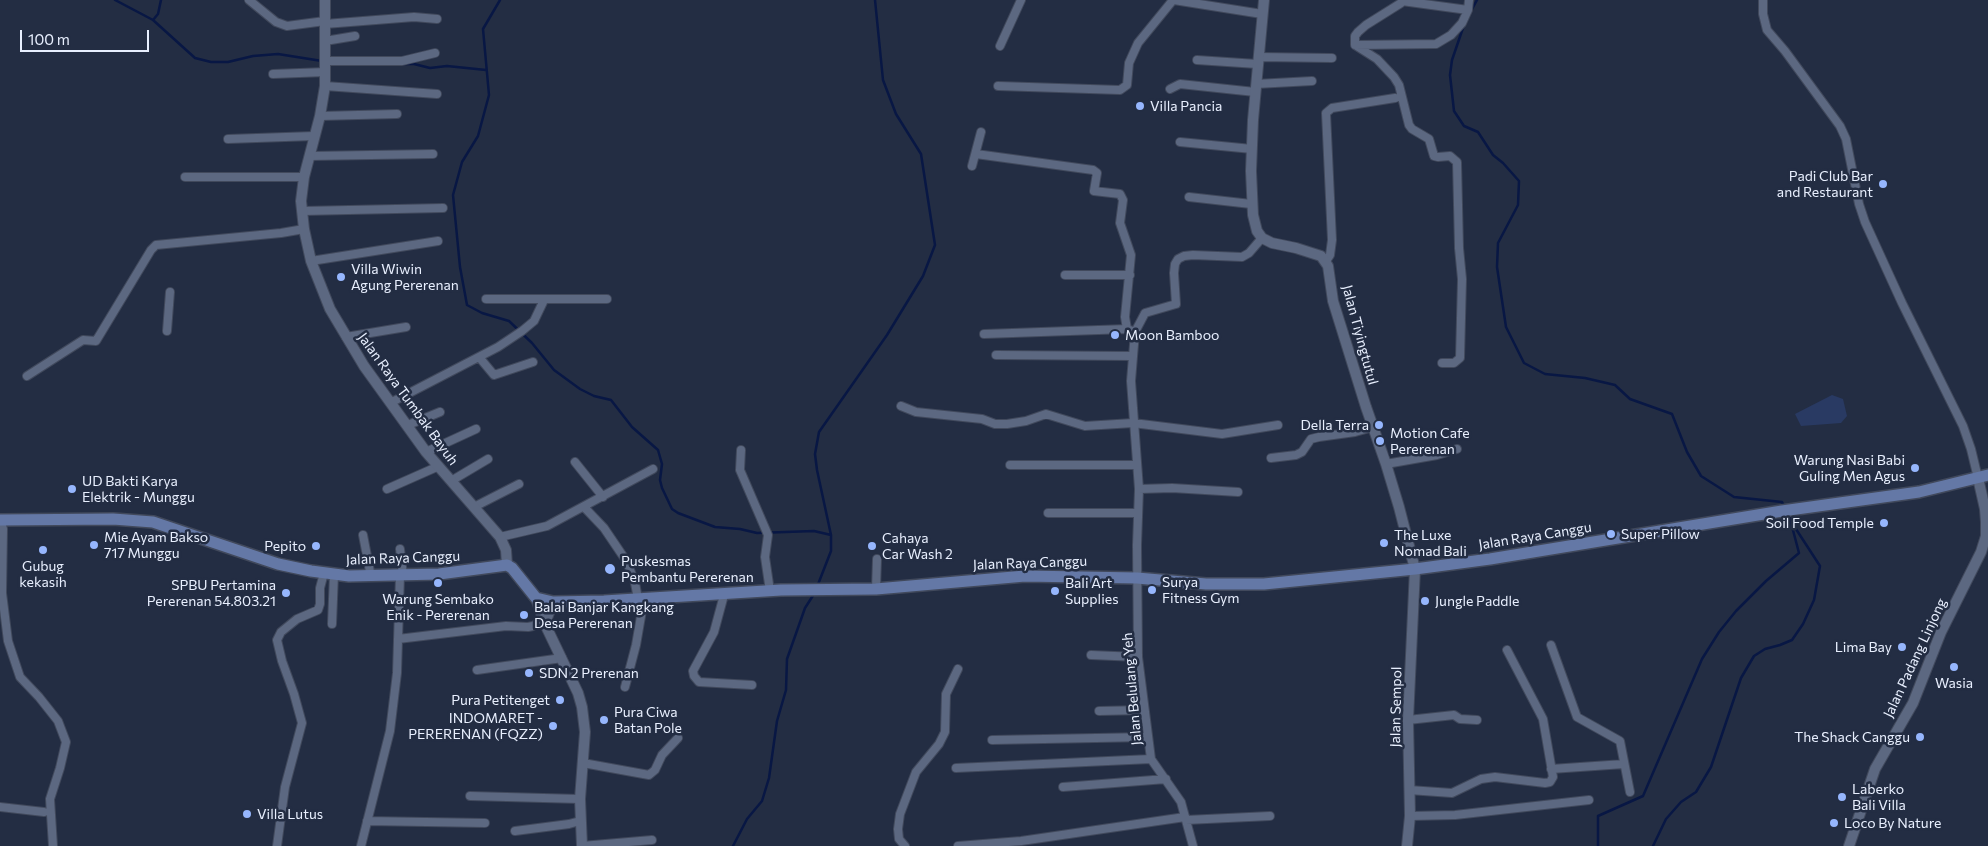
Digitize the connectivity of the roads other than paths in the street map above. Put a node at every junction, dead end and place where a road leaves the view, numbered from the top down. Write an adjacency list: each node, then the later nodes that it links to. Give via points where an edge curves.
1 (249, 0): 12 (street, via 276,22 287,26)
2 (325, 0): 12 (street, Jalan Raya Tumbak Bayuh)
3 (1021, 0): 16 (street)
4 (1174, 0): 10 (street); 25 (street, via 1138,44 1129,63 1127,85 1120,90)
5 (1264, 0): 10 (street)
6 (1402, 0): 9 (street); 15 (street, via 1362,28)
7 (1469, 0): 9 (street)
8 (1763, 0): 88 (street, via 1766,30 1840,126 1846,139 1865,222 1963,426)
9 (1468, 10): 15 (street, via 1451,36 1436,44)
10 (1262, 14): 20 (street)
11 (437, 19): 12 (street, via 414,17)
12 (325, 22): 14 (street, Jalan Raya Tumbak Bayuh)
13 (355, 36): 14 (street)
14 (325, 41): 21 (street, Jalan Raya Tumbak Bayuh)
15 (1354, 45): 67 (street, via 1377,59 1394,77 1409,125 1429,139 1434,156 1450,156 1457,162 1462,279 1460,358 1454,363)
16 (1000, 46)
17 (435, 53): 21 (street, via 402,61)
18 (1332, 58): 20 (street)
19 (1198, 60): 20 (street)
20 (1257, 60): 26 (street)
21 (326, 67): 22 (street); 24 (street, Jalan Raya Tumbak Bayuh)
22 (274, 74)
23 (1312, 81): 26 (street)
24 (325, 86): 28 (street); 31 (street, Jalan Raya Tumbak Bayuh)
25 (998, 86)
26 (1256, 88): 27 (street, via 1180,84); 36 (street)
27 (1170, 89)
28 (437, 94)
29 (1395, 98): 51 (street, via 1332,108 1326,114 1332,240)
30 (397, 114): 31 (street)
31 (320, 116): 33 (street, Jalan Raya Tumbak Bayuh)
32 (981, 132): 38 (street)
33 (314, 136): 34 (street); 39 (street, Jalan Raya Tumbak Bayuh)
34 (228, 139)
35 (1180, 142): 36 (street)
36 (1252, 149): 44 (street)
37 (433, 154): 39 (street)
38 (976, 154): 40 (street); 53 (street, Jalan Belulang Yeh, via 1097,173 1094,190 1120,194 1123,200 1120,223 1132,255)
39 (309, 156): 42 (street, Jalan Raya Tumbak Bayuh)
40 (972, 166)
41 (185, 177): 42 (street)
42 (304, 178): 46 (street, Jalan Raya Tumbak Bayuh)
43 (1189, 197): 44 (street)
44 (1251, 204): 48 (street, via 1257,231)
45 (443, 208): 46 (street)
46 (302, 212): 47 (street, Jalan Raya Tumbak Bayuh)
47 (304, 229): 50 (street, Jalan Raya Tumbak Bayuh); 68 (street, via 156,245 96,341 82,340)
48 (1262, 238): 51 (street, via 1312,252); 60 (street, via 1242,257 1193,255 1178,259 1174,273 1176,304 1145,313)
49 (438, 241): 50 (street)
50 (311, 261): 62 (street, Jalan Raya Tumbak Bayuh, via 330,309)
51 (1326, 261): 75 (street, Jalan Tiyingtutul, via 1333,300)
52 (1065, 275): 53 (street)
53 (1130, 275): 60 (street, Jalan Belulang Yeh, via 1125,317)
54 (170, 292): 59 (street)
55 (486, 299): 57 (street)
56 (607, 299): 57 (street)
57 (544, 300): 65 (street, via 534,321)
58 (406, 327): 62 (street)
59 (167, 331)
60 (1131, 331): 61 (street); 64 (street, Jalan Belulang Yeh)
61 (984, 334)
62 (346, 337): 69 (street, Jalan Raya Tumbak Bayuh)
63 (996, 355): 64 (street)
64 (1132, 356): 72 (street, Jalan Belulang Yeh)
65 (479, 357): 66 (street, via 494,375); 69 (street)
66 (533, 362)
67 (1442, 363)
68 (26, 376)
69 (392, 402): 73 (street, Jalan Raya Tumbak Bayuh)
70 (901, 406): 72 (street, via 916,412 982,419 995,424 1026,421 1046,414 1085,426)
71 (440, 412): 73 (street)
72 (1133, 423): 74 (street, via 1222,434); 85 (street, Jalan Belulang Yeh)
73 (408, 425): 79 (street, Jalan Raya Tumbak Bayuh)
74 (1278, 425)
75 (1374, 427): 80 (street, via 1319,436 1296,455); 83 (street, Jalan Tiyingtutul)
76 (476, 429): 79 (street)
77 (1457, 449): 83 (street)
78 (741, 450): 111 (street, via 740,470 768,535 765,557)
79 (426, 452): 86 (street, Jalan Raya Tumbak Bayuh)
80 (1271, 458)
81 (488, 459): 89 (street)
82 (575, 462): 94 (street)
83 (1386, 464): 105 (street, Jalan Tiyingtutul)
84 (1010, 465): 85 (street)
85 (1137, 465): 92 (street, Jalan Belulang Yeh)
86 (439, 466): 89 (street, Jalan Raya Tumbak Bayuh); 91 (street)
87 (653, 469): 94 (street)
88 (1983, 476): 105 (main road, Jalan Raya Canggu, via 1918,492); 165 (street, Jalan Padang Linjong, via 1986,536 1982,552 1941,632 1913,703 1875,769)
89 (451, 481): 95 (street, Jalan Raya Tumbak Bayuh)
90 (518, 484): 95 (street)
91 (387, 488)
92 (1139, 489): 93 (street); 98 (street, Jalan Belulang Yeh)
93 (1238, 492)
94 (603, 497): 96 (street)
95 (474, 507): 101 (street, Jalan Raya Tumbak Bayuh)
96 (584, 507): 101 (street, via 548,526); 114 (street, via 604,528 626,562)
97 (1048, 513): 98 (street)
98 (1138, 513): 109 (street, Jalan Belulang Yeh)
99 (0, 520): 106 (main road, Jalan Raya Canggu, via 153,522 278,564); 157 (street, via 2,593 8,641 20,677 58,721 66,742 50,800)
100 (363, 535): 108 (street)
101 (500, 537): 104 (street, Jalan Raya Tumbak Bayuh, via 506,550)
102 (400, 549): 107 (street)
103 (877, 559): 110 (street)
104 (507, 565): 107 (main road, Jalan Raya Canggu, via 464,572); 113 (main road)
105 (1415, 569): 109 (main road, Jalan Raya Canggu, via 1264,584 1206,584); 130 (street, Jalan Sempol)
106 (329, 574): 108 (main road, Jalan Raya Canggu); 117 (street); 158 (street, via 320,588 318,610 297,619 281,632 277,640 302,724 284,787)
107 (401, 575): 108 (main road, Jalan Raya Canggu); 118 (street)
108 (371, 577)
109 (1137, 578): 110 (main road, Jalan Raya Canggu, via 1025,576); 122 (street, Jalan Belulang Yeh)
110 (876, 589): 111 (main road, Jalan Raya Canggu)
111 (770, 590): 112 (main road, Jalan Raya Canggu)
112 (724, 595): 114 (main road, Jalan Raya Canggu); 126 (street, via 714,632 693,671 694,676 699,682)
113 (536, 598): 115 (main road, Jalan Raya Canggu); 116 (street)
114 (641, 599): 115 (main road, Jalan Raya Canggu); 127 (street, via 636,645)
115 (553, 602): 116 (street)
116 (545, 623): 118 (street); 123 (street)
117 (332, 624)
118 (398, 639): 152 (street, via 390,731)
119 (1551, 644): 137 (street, via 1577,717 1620,741)
120 (1507, 650): 139 (street, via 1543,719)
121 (1091, 655): 122 (street)
122 (1138, 657): 128 (street, Jalan Belulang Yeh)
123 (562, 658): 125 (street); 136 (street, via 582,707 585,732)
124 (958, 669): 161 (street, via 946,694 945,732 916,772 900,814 898,834)
125 (477, 670)
126 (752, 685)
127 (625, 687)
128 (1144, 710): 129 (street); 132 (street, Jalan Belulang Yeh)
129 (1100, 711)
130 (1408, 720): 131 (street, via 1454,715 1460,719); 142 (street, Jalan Sempol)
131 (1477, 720)
132 (1148, 737): 134 (street); 135 (street, Jalan Belulang Yeh)
133 (678, 738): 136 (street, via 649,775)
134 (992, 740)
135 (1151, 759): 138 (street); 140 (street, Jalan Belulang Yeh)
136 (583, 763): 145 (street)
137 (1624, 764): 139 (street); 143 (street)
138 (956, 768)
139 (1552, 769): 142 (street, via 1553,777 1545,783 1495,777 1452,793)
140 (1166, 779): 141 (street); 151 (street, Jalan Belulang Yeh, via 1177,793)
141 (1063, 787)
142 (1409, 790): 150 (street, Jalan Sempol)
143 (1630, 792)
144 (470, 796): 145 (street)
145 (580, 799): 153 (street)
146 (1589, 800): 150 (street, via 1455,815)
147 (0, 807): 148 (street)
148 (44, 812)
149 (1270, 816): 151 (street)
150 (1410, 816): 164 (street, Jalan Sempol)
151 (1185, 819): 162 (street); 163 (street, Jalan Belulang Yeh)
152 (367, 821): 154 (street); 159 (street)
153 (580, 821): 155 (street); 160 (street)
154 (485, 823)
155 (515, 831)
156 (652, 840): 160 (street)
157 (53, 846)
158 (277, 846)
159 (361, 846)
160 (582, 846)
161 (905, 846)
162 (958, 846)
163 (1193, 846)
164 (1407, 846)
165 (1849, 846)

